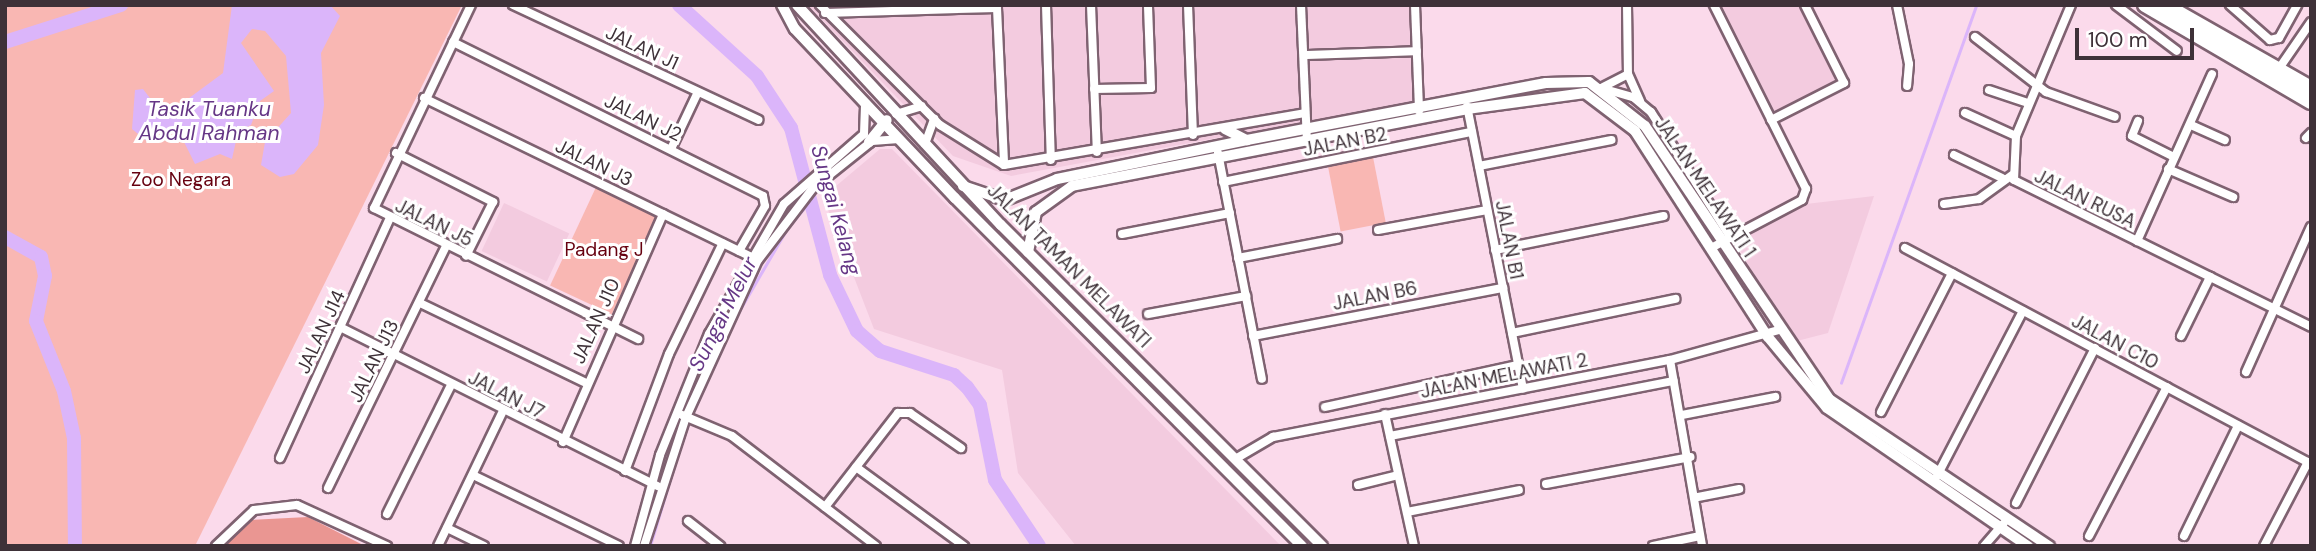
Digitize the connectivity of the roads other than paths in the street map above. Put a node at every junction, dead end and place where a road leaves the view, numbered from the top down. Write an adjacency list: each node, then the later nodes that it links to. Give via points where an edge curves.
1 (471, 5): 25 (street, JALAN J5)
2 (513, 5): 38 (street, JALAN J1)
3 (782, 5): 40 (street, JALAN TAMAN MELAWATI, via 795,29)
4 (797, 5): 44 (street, JALAN TAMAN MELAWATI)
5 (1046, 5): 78 (street)
6 (1091, 5): 36 (street)
7 (1148, 5): 36 (street, via 1151,88)
8 (1188, 5): 62 (street)
9 (1301, 5): 28 (street)
10 (1415, 5): 26 (street)
11 (1627, 5): 30 (street)
12 (1714, 5): 55 (street)
13 (1805, 5): 55 (street, via 1844,83)
14 (1897, 5): 33 (street, via 1909,64)
15 (2071, 5): 32 (street, JALAN RUSA)
16 (2116, 5): 27 (street)
17 (2145, 5): 42 (highway)
18 (2165, 5): 29 (highway)
19 (2230, 5): 20 (street, via 2270,40 2279,38)
20 (2297, 5)
21 (823, 9): 22 (street); 46 (street)
22 (851, 9): 80 (street, via 997,8)
23 (2311, 22): 29 (street)
24 (1975, 37): 32 (street)
25 (453, 43): 39 (street, JALAN J5); 72 (street, JALAN J2)
26 (1417, 51): 28 (street); 47 (street)
27 (2177, 51)
28 (1304, 55): 48 (street)
29 (2278, 70): 35 (highway)
30 (1628, 74): 34 (street); 41 (street)
31 (2212, 74): 58 (street)
32 (2037, 83): 43 (street, JALAN RUSA); 51 (street)
33 (1907, 86)
34 (1601, 88): 41 (street); 45 (street, JALAN MELAWATI 1, via 1573,79); 85 (street, JALAN MELAWATI 1, via 1645,126)
35 (2311, 88)
36 (1094, 89): 73 (street)
37 (1990, 90): 43 (street)
38 (698, 92): 54 (street, JALAN J1); 72 (street)
39 (424, 98): 74 (street, JALAN J5); 93 (street, JALAN J3)
40 (863, 98): 57 (street, JALAN TAMAN MELAWATI); 90 (street, via 869,123 864,134 831,160)
41 (1640, 101): 79 (street)
42 (2311, 102)
43 (2028, 103): 63 (street, JALAN RUSA)
44 (887, 104): 50 (street, JALAN TAMAN MELAWATI); 57 (street)
45 (1466, 104): 47 (street, JALAN MELAWATI 1); 53 (street, JALAN MELAWATI 1); 61 (street, JALAN B1); 104 (street, JALAN MELAWATI 1, via 1572,91 1597,98 1635,131)
46 (922, 106): 50 (street); 52 (street)
47 (1419, 107): 53 (street); 59 (street, JALAN MELAWATI 1)
48 (1305, 113): 59 (street); 60 (street)
49 (1965, 113): 63 (street)
50 (896, 114): 70 (street, JALAN TAMAN MELAWATI)
51 (2115, 117)
52 (934, 119): 70 (street); 80 (street)
53 (1419, 119): 69 (street, JALAN MELAWATI 1)
54 (758, 120)
55 (1771, 120): 100 (street, via 1805,194)
56 (2138, 121): 76 (street, via 2132,136)
57 (886, 124): 64 (street, JALAN TAMAN MELAWATI); 68 (street)
58 (2190, 125): 67 (street); 76 (street)
59 (1306, 128): 65 (street, JALAN MELAWATI 1); 69 (street)
60 (1225, 129): 62 (street); 65 (street)
61 (1472, 132): 81 (street, JALAN B1); 86 (street, JALAN B2)
62 (1193, 135): 73 (street)
63 (2015, 135): 83 (street, JALAN RUSA)
64 (902, 140): 68 (street, via 882,136); 188 (street, JALAN TAMAN MELAWATI)
65 (1247, 140): 71 (street, JALAN MELAWATI 1)
66 (1611, 140): 81 (street)
67 (2225, 140)
68 (869, 142): 90 (street)
69 (1307, 142): 77 (street, JALAN MELAWATI 1)
70 (925, 144): 87 (street, JALAN TAMAN MELAWATI)
71 (1217, 146): 77 (street); 87 (street, JALAN MELAWATI 1, via 1037,188 1004,200)
72 (671, 149): 107 (street, JALAN J2, via 763,196 765,206)
73 (1097, 152): 78 (street)
74 (396, 153): 95 (street, JALAN J5, via 374,208); 109 (street, via 493,202)
75 (1954, 155): 84 (street)
76 (2174, 157): 82 (street)
77 (1219, 159): 86 (street); 108 (street, JALAN MELAWATI 1, via 1059,191 1032,219)
78 (1051, 160): 80 (street)
79 (1683, 160): 85 (street); 100 (street)
80 (1004, 165)
81 (1479, 166): 91 (street, JALAN B1)
82 (2168, 169): 88 (street); 101 (street)
83 (2012, 175): 84 (street); 101 (street, JALAN RUSA, via 2032,193)
84 (2002, 178): 89 (street, via 1979,199)
85 (1680, 179): 100 (street, JALAN MELAWATI 1)
86 (1223, 181): 92 (street)
87 (963, 186): 108 (street, JALAN TAMAN MELAWATI)
88 (2233, 197)
89 (1944, 204)
90 (788, 207): 110 (street); 146 (street)
91 (1487, 210): 97 (street); 106 (street, JALAN B1)
92 (1230, 213): 98 (street); 111 (street)
93 (663, 214): 102 (street, JALAN J3); 121 (street, JALAN J10)
94 (1664, 216): 106 (street)
95 (390, 218): 103 (street, JALAN J5); 122 (street, JALAN J14)
96 (2311, 227): 118 (street)
97 (1378, 230)
98 (1122, 234)
99 (1337, 239): 111 (street)
100 (1726, 240): 104 (street); 124 (street, JALAN MELAWATI 1)
101 (2137, 241): 113 (street, JALAN RUSA)
102 (723, 243): 107 (street, JALAN J3); 157 (street, via 669,354)
103 (446, 246): 109 (street, JALAN J5); 117 (street, JALAN J13)
104 (1711, 248): 127 (street, JALAN MELAWATI 1)
105 (1905, 248): 112 (street, JALAN C10)
106 (1495, 250): 114 (street, JALAN B1)
107 (739, 251): 110 (street, JALAN J3)
108 (1028, 252): 154 (street, JALAN TAMAN MELAWATI)
109 (466, 256): 121 (street, JALAN J5)
110 (750, 256): 146 (street, via 709,334)
111 (1238, 258): 115 (street)
112 (1952, 273): 119 (street, JALAN C10); 144 (street)
113 (2210, 277): 118 (street, JALAN RUSA); 128 (street)
114 (1503, 288): 125 (street, JALAN B1); 126 (street, JALAN B6)
115 (1246, 296): 120 (street); 126 (street)
116 (1675, 299): 125 (street)
117 (420, 303): 131 (street, JALAN J13); 137 (street)
118 (2274, 307): 123 (street, JALAN RUSA); 134 (street)
119 (2023, 311): 130 (street, JALAN C10); 160 (street)
120 (1149, 314)
121 (610, 325): 129 (street, JALAN J5); 137 (street, JALAN J10)
122 (340, 327): 131 (street, JALAN J7); 153 (street, JALAN J14)
123 (2311, 327)
124 (1779, 330): 127 (street, JALAN MELAWATI 2); 160 (street, JALAN MELAWATI 1, via 1829,398)
125 (1512, 332): 133 (street, JALAN B1)
126 (1253, 335): 135 (street)
127 (1768, 337): 132 (street, JALAN MELAWATI 2); 160 (street, JALAN MELAWATI 1, via 1827,408)
128 (2180, 337)
129 (638, 339)
130 (2095, 348): 139 (street, JALAN C10); 168 (street)
131 (394, 356): 138 (street, JALAN J7); 164 (street, JALAN J13)
132 (1670, 360): 136 (street); 140 (street, JALAN MELAWATI 2)
133 (1518, 365): 140 (street, JALAN B1); 142 (street)
134 (2246, 372)
135 (1262, 379)
136 (1674, 381): 147 (street); 149 (street)
137 (586, 383): 150 (street, JALAN J10)
138 (451, 385): 143 (street, JALAN J7); 171 (street)
139 (2167, 387): 148 (street, JALAN C10); 176 (street)
140 (1523, 388): 145 (street, JALAN MELAWATI 2)
141 (1776, 397): 147 (street)
142 (1325, 407)
143 (503, 411): 150 (street, JALAN J7); 158 (street)
144 (1881, 412)
145 (1385, 414): 149 (street); 154 (street, JALAN MELAWATI 2, via 1273,437)
146 (681, 415): 163 (street); 169 (street, via 732,436)
147 (1682, 415): 152 (street)
148 (2238, 426): 155 (street, JALAN C10); 177 (street)
149 (1390, 436): 159 (street)
150 (564, 442): 157 (street, JALAN J7)
151 (961, 448): 156 (street, via 910,413 898,412)
152 (1690, 457): 161 (street); 167 (street)
153 (280, 458)
154 (1237, 458): 189 (street, JALAN TAMAN MELAWATI)
155 (2309, 463): 196 (street)
156 (856, 467): 169 (street); 187 (street)
157 (625, 471): 163 (street, JALAN J7)
158 (473, 475): 174 (street); 182 (street)
159 (1398, 475): 162 (street); 170 (street)
160 (1935, 482): 173 (street, JALAN MELAWATI 1)
161 (1546, 484)
162 (1358, 485)
163 (656, 486): 183 (street); 184 (street)
164 (328, 488)
165 (1739, 489): 167 (street)
166 (1519, 490): 170 (street)
167 (1698, 498): 175 (street)
168 (2016, 503)
169 (825, 507): 186 (street)
170 (1407, 512): 190 (street)
171 (387, 514)
172 (688, 521): 185 (street)
173 (2003, 524): 193 (street); 194 (street, JALAN MELAWATI 1); 195 (street, JALAN MELAWATI 1)
174 (447, 528): 180 (street); 181 (street)
175 (1700, 536): 191 (street); 192 (street)
176 (2089, 536)
177 (2184, 536)
178 (216, 546): 179 (street, via 254,510 297,505 321,511)
179 (387, 546)
180 (438, 546)
181 (484, 546)
182 (620, 546)
183 (635, 546)
184 (644, 546)
185 (720, 546)
186 (876, 546)
187 (964, 546)
188 (1302, 546)
189 (1322, 546)
190 (1414, 546)
191 (1653, 546)
192 (1702, 546)
193 (1984, 546)
194 (2028, 546)
195 (2049, 546)
196 (2264, 546)

